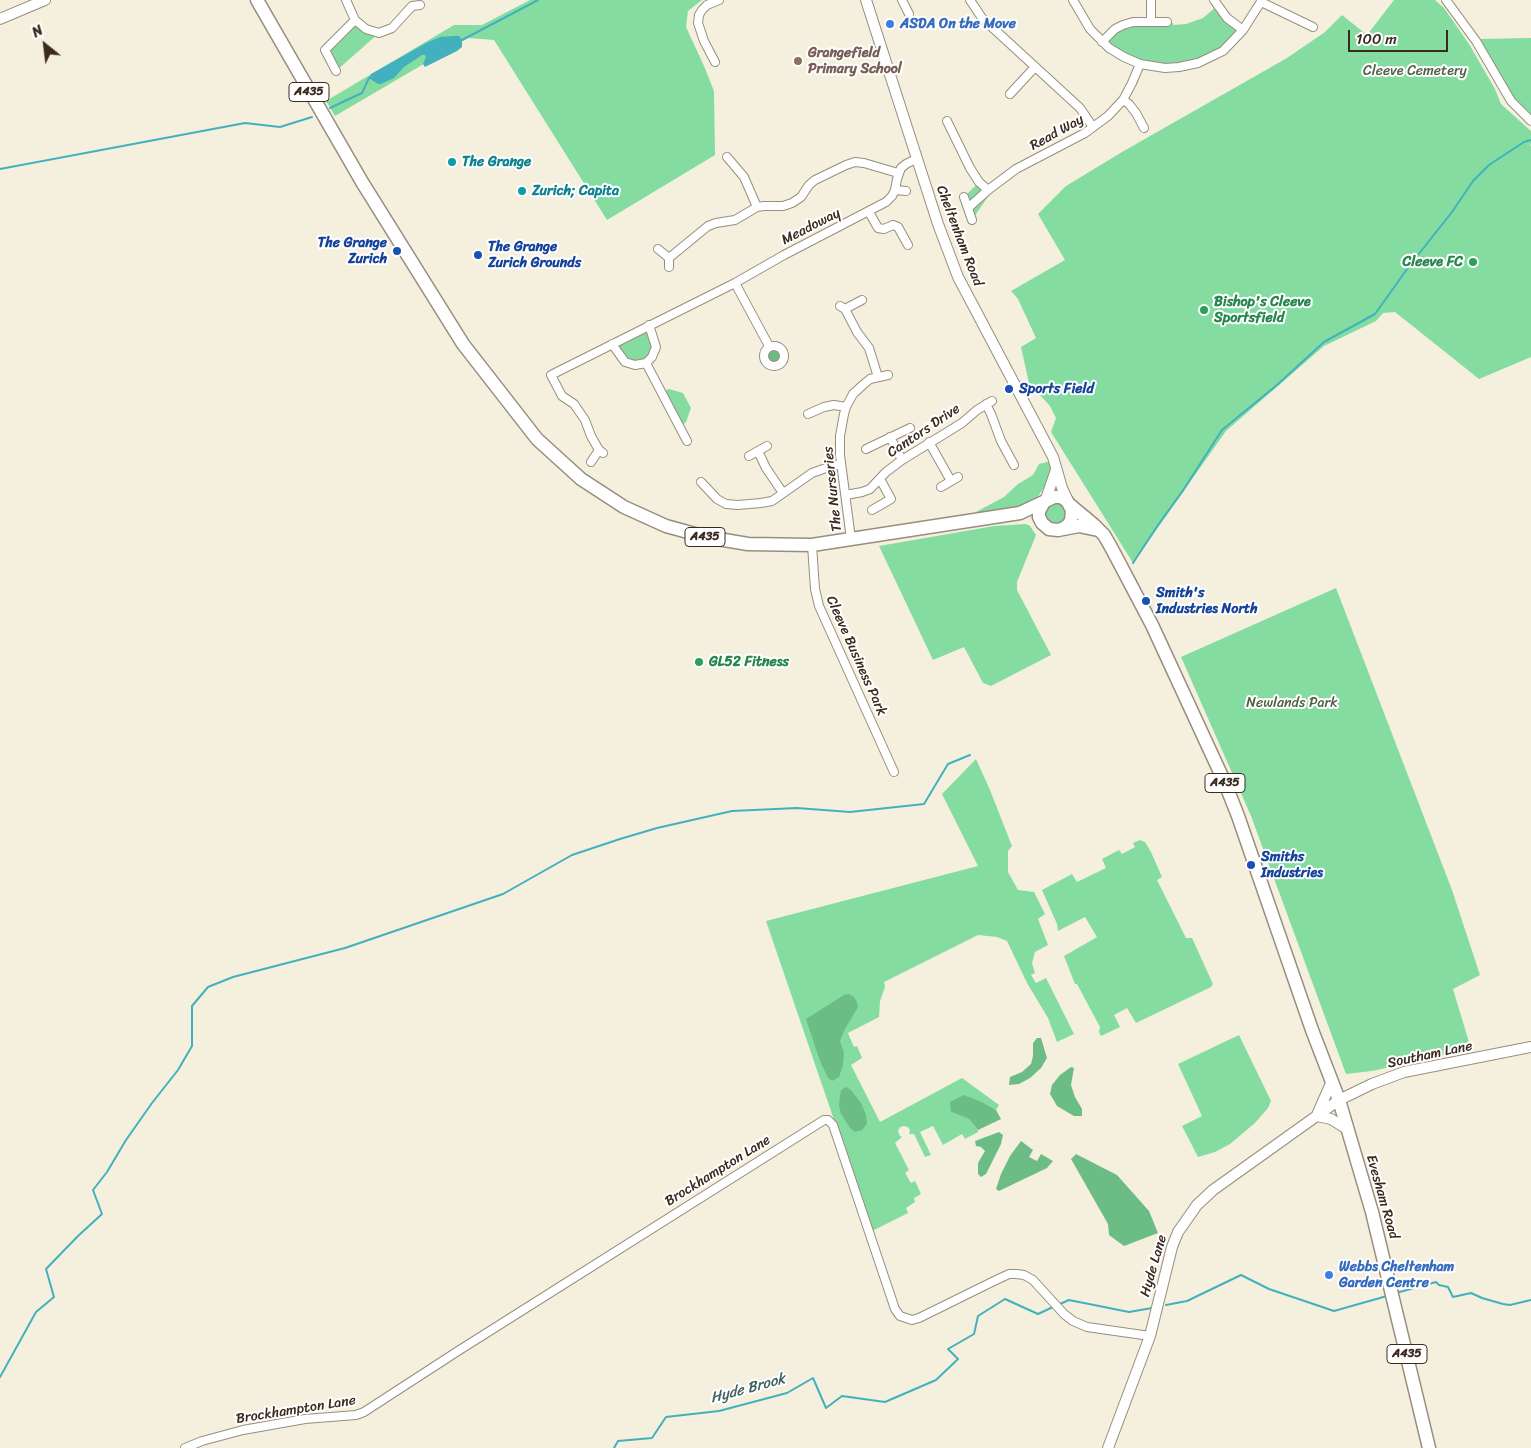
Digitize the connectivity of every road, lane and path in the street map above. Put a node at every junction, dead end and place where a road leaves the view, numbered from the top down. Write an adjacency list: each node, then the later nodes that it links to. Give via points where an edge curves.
1 (45, 0): 15 (street)
2 (257, 0): 83 (main road, A435, via 409,260 463,344 537,439 580,479 624,507 666,526 748,544)
3 (346, 0): 16 (street)
4 (719, 0): 22 (street, via 702,10 698,23)
5 (866, 0): 33 (street, Cheltenham Road)
6 (902, 0): 14 (street)
7 (970, 0): 24 (street, via 982,18)
8 (1073, 0): 21 (street)
9 (1150, 0): 17 (street)
10 (1214, 0): 20 (street, via 1227,18)
11 (1261, 1): 19 (street); 20 (street)
12 (1451, 2): 29 (street, via 1511,100)
13 (420, 4): 16 (street, via 412,6 392,28 379,33 366,29)
14 (910, 14)
15 (0, 19)
16 (355, 20): 25 (street, via 325,50)
17 (1151, 22): 18 (street); 21 (street, via 1123,25)
18 (1167, 22)
19 (1312, 26)
20 (1243, 30): 23 (street, via 1224,51 1198,63 1165,68)
21 (1102, 42): 23 (street)
22 (715, 62)
23 (1140, 64): 27 (street, Read Way)
24 (1035, 67): 26 (street); 30 (street, via 1080,108)
25 (336, 71)
26 (1010, 94)
27 (1123, 100): 30 (street, Read Way); 31 (street, via 1136,113)
28 (947, 121): 37 (street, via 970,168)
29 (1531, 121)
30 (1093, 127): 37 (street, Read Way, via 1016,169)
31 (1144, 128)
32 (727, 157): 39 (street, via 739,168)
33 (916, 159): 34 (street); 67 (street, Cheltenham Road, via 958,277 1051,453)
34 (898, 173): 35 (street); 39 (street, via 864,163 851,163 815,180 792,203)
35 (895, 190): 36 (street); 41 (street, Meadoway, via 886,202)
36 (906, 190)
37 (988, 190): 40 (street, Read Way)
38 (964, 197): 40 (street)
39 (757, 207): 44 (street, via 735,220 708,226 669,262)
40 (968, 208): 42 (street)
41 (869, 212): 43 (street, via 878,228 898,226); 45 (street, Meadoway)
42 (972, 220)
43 (908, 245)
44 (658, 249)
45 (735, 283): 47 (street, Meadoway); 49 (street)
46 (862, 300): 52 (street, via 842,308 871,352)
47 (649, 325): 48 (street, Meadoway); 50 (street, via 656,347)
48 (612, 344): 50 (street, via 625,362 635,365); 64 (street, Meadoway, via 551,375 562,396 574,404 601,451)
49 (769, 346)
50 (646, 362): 57 (street)
51 (888, 375): 52 (street, The Nurseries)
52 (878, 377): 53 (street, The Nurseries, via 858,389)
53 (846, 407): 54 (street, via 824,406); 65 (street, The Nurseries, via 840,436)
54 (808, 414)
55 (910, 428): 56 (street)
56 (890, 437): 60 (street); 63 (street)
57 (686, 441)
58 (929, 442): 63 (street, Cantors Drive); 66 (street, Cantors Drive, via 989,403 1001,441); 70 (street)
59 (767, 446): 61 (street)
60 (866, 449)
61 (758, 452): 62 (street); 73 (street)
62 (749, 456)
63 (902, 460): 69 (street, Cantors Drive)
64 (591, 462)
65 (841, 464): 73 (street, via 812,474); 74 (street, The Nurseries)
66 (1014, 464)
67 (1056, 470): 75 (street); 76 (street, Cheltenham Road)
68 (958, 477): 70 (street)
69 (880, 478): 74 (street, Cantors Drive, via 866,491); 77 (street, via 891,499)
70 (951, 481): 72 (street)
71 (701, 482): 73 (street, via 722,503 730,505 772,501)
72 (941, 487)
73 (783, 494)
74 (846, 495): 82 (street, The Nurseries)
75 (1045, 501): 76 (main road, via 1057,497); 78 (main road, A435); 79 (main road, via 1039,511)
76 (1069, 503): 80 (main road, via 1072,515); 81 (main road, A435)
77 (872, 510)
78 (1020, 513): 79 (main road); 82 (main road, A435)
79 (1041, 522): 80 (main road, via 1052,530)
80 (1062, 529): 81 (main road, via 1079,526)
81 (1098, 530): 86 (main road, A435, via 1112,548 1152,625 1225,783)
82 (851, 539): 83 (main road, A435)
83 (812, 545): 84 (street, Cleeve Business Park, via 819,606)
84 (894, 772)
85 (1531, 1048): 87 (street, Southam Lane, via 1404,1072)
86 (1332, 1080): 87 (main road, A435); 88 (street)
87 (1339, 1100): 88 (street, Hyde Lane); 89 (main road, Evesham Road / A435)
88 (1317, 1116): 89 (street, via 1331,1118); 90 (street, Hyde Lane, via 1197,1204 1172,1247)
89 (1347, 1129): 93 (main road, Evesham Road / A435, via 1372,1212)
90 (1150, 1336): 91 (street, Brockhampton Lane, via 1087,1327 1073,1321 1033,1280 1016,1274 1009,1274 919,1318 900,1316 833,1125 824,1120 364,1412 356,1416 306,1418 242,1430); 92 (street, Hyde Lane)
91 (185, 1448)
92 (1108, 1448)
93 (1429, 1448)

